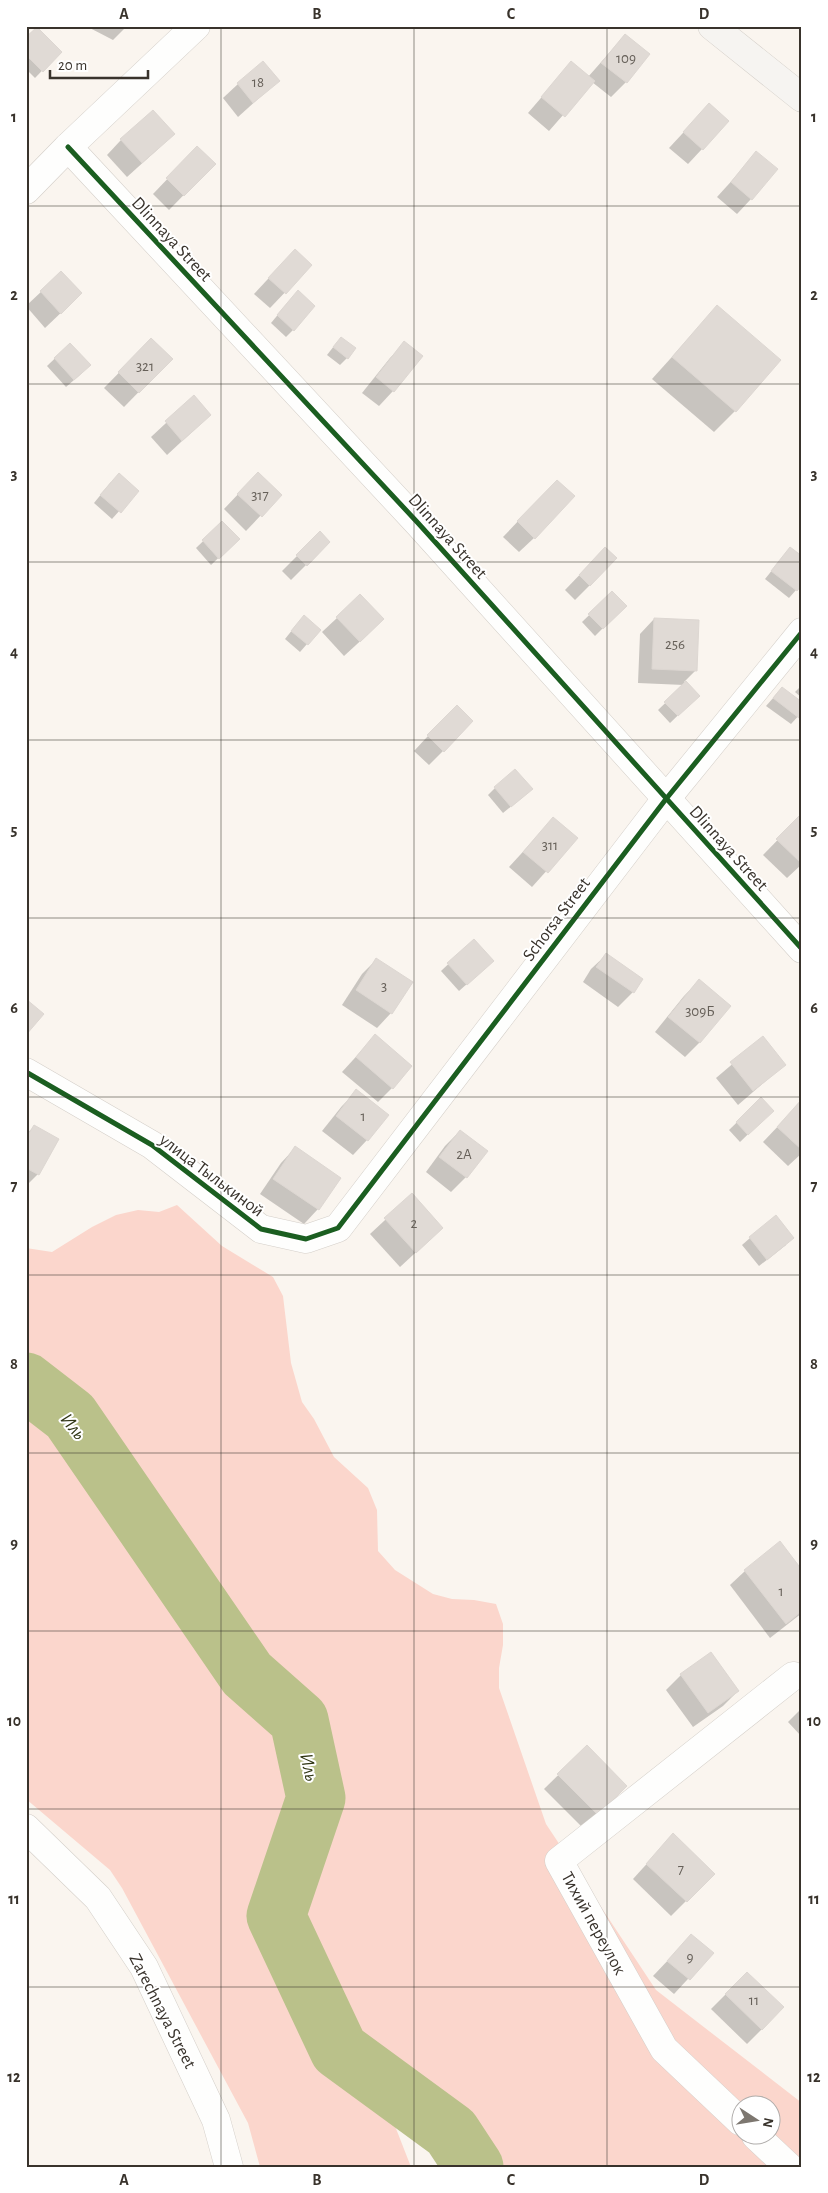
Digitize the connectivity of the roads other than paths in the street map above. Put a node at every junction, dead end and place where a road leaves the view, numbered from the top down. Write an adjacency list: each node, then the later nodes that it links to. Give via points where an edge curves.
1 (196, 26): 4 (street)
2 (712, 26): 3 (street)
3 (802, 98)
4 (68, 147): 5 (street); 7 (street, Dlinnaya Street, via 418,523)
5 (26, 190)
6 (802, 632): 7 (street, Schorsa Street)
7 (666, 799): 8 (street, Dlinnaya Street); 10 (street, Schorsa Street)
8 (802, 949)
9 (26, 1072): 10 (street, улица Тылькиной, via 152,1145 260,1229 306,1240)
10 (338, 1228)
11 (793, 1676): 13 (street, Тихий переулок, via 559,1861 664,2049)
12 (26, 1828): 15 (street, Zarechnaya Street, via 98,1898 144,1967 216,2120)
13 (730, 2112)
14 (767, 2146): 16 (street)
15 (229, 2167)
16 (789, 2167)

